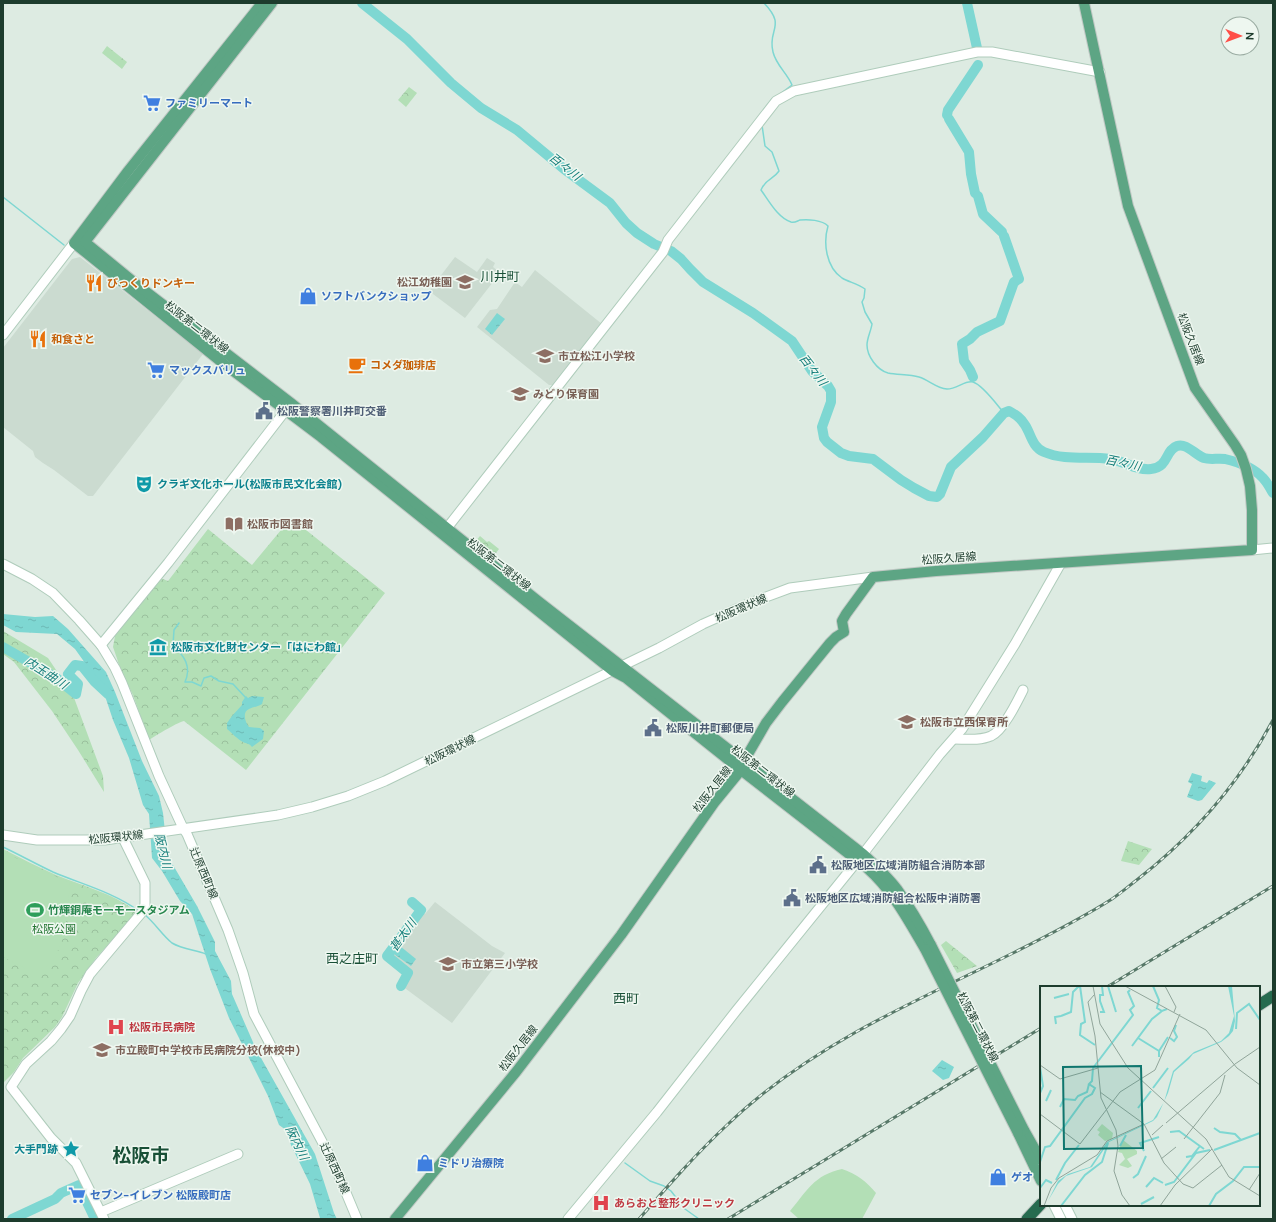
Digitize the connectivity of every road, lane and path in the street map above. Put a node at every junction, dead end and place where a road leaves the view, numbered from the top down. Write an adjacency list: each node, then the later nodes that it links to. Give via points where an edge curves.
1 (262, 3): 6 (main road)
2 (272, 3): 5 (main road)
3 (1084, 3): 4 (main road, 松阪久居線)
4 (1100, 72): 9 (street, via 992,52 977,52 794,91 776,101 672,235 663,252); 11 (main road, 松阪久居線, via 1128,206 1141,242 1195,388 1241,455 1246,469 1252,510)
5 (84, 242): 6 (street); 8 (main road, 松阪第二環状線)
6 (74, 243): 7 (street); 8 (main road, 松阪第二環状線, via 219,360)
7 (3, 335)
8 (288, 407): 9 (main road, 松阪第二環状線); 15 (street, via 173,557); 17 (main road, 松阪第二環状線, via 321,437)
9 (447, 528): 16 (main road, 松阪第二環状線)
10 (1273, 548): 11 (street)
11 (1252, 550): 12 (main road, 松阪久居線)
12 (1061, 563): 14 (main road, 松阪久居線); 19 (street, via 996,674)
13 (3, 564): 15 (street, 辻原西町線, via 53,593)
14 (873, 577): 16 (street, 松阪環状線, via 790,588 703,624); 20 (main road, 松阪久居線, via 842,622 844,632 836,637 788,693 766,724)
15 (101, 645): 21 (street, 辻原西町線, via 120,678)
16 (623, 666): 17 (street, 松阪環状線); 20 (main road, 松阪第二環状線)
17 (613, 670): 20 (main road, 松阪第二環状線); 21 (street, 松阪環状線, via 354,794 278,815)
18 (1023, 690): 19 (street, via 999,731 991,736)
19 (954, 739): 24 (street)
20 (742, 766): 24 (main road, 松阪第二環状線, via 807,820); 36 (main road, 松阪久居線, via 620,935 516,1072)
21 (180, 829): 23 (street, 松阪環状線); 35 (street, 辻原西町線, via 187,834 228,930 254,1014 334,1164)
22 (3, 835): 23 (street, 松阪環状線, via 37,840 105,840)
23 (126, 836): 34 (street, via 145,883 145,904 141,913 90,974 61,1029 26,1064 11,1087 51,1138 76,1163)
24 (859, 857): 27 (main road, 松阪第二環状線, bridge, via 897,889 916,918 928,947); 37 (street, via 657,1112)
25 (1273, 996): 26 (highway)
26 (1260, 1004)
27 (1021, 1132): 29 (main road, 松阪第二環状線); 30 (main road, 松阪第二環状線)
28 (238, 1154): 34 (street)
29 (1040, 1159)
30 (1040, 1179)
31 (1040, 1205): 38 (highway)
32 (1054, 1206): 39 (street)
33 (1066, 1206): 40 (street)
34 (103, 1216)
35 (357, 1219)
36 (395, 1219)
37 (568, 1219)
38 (1027, 1219)
39 (1061, 1219)
40 (1072, 1219)

